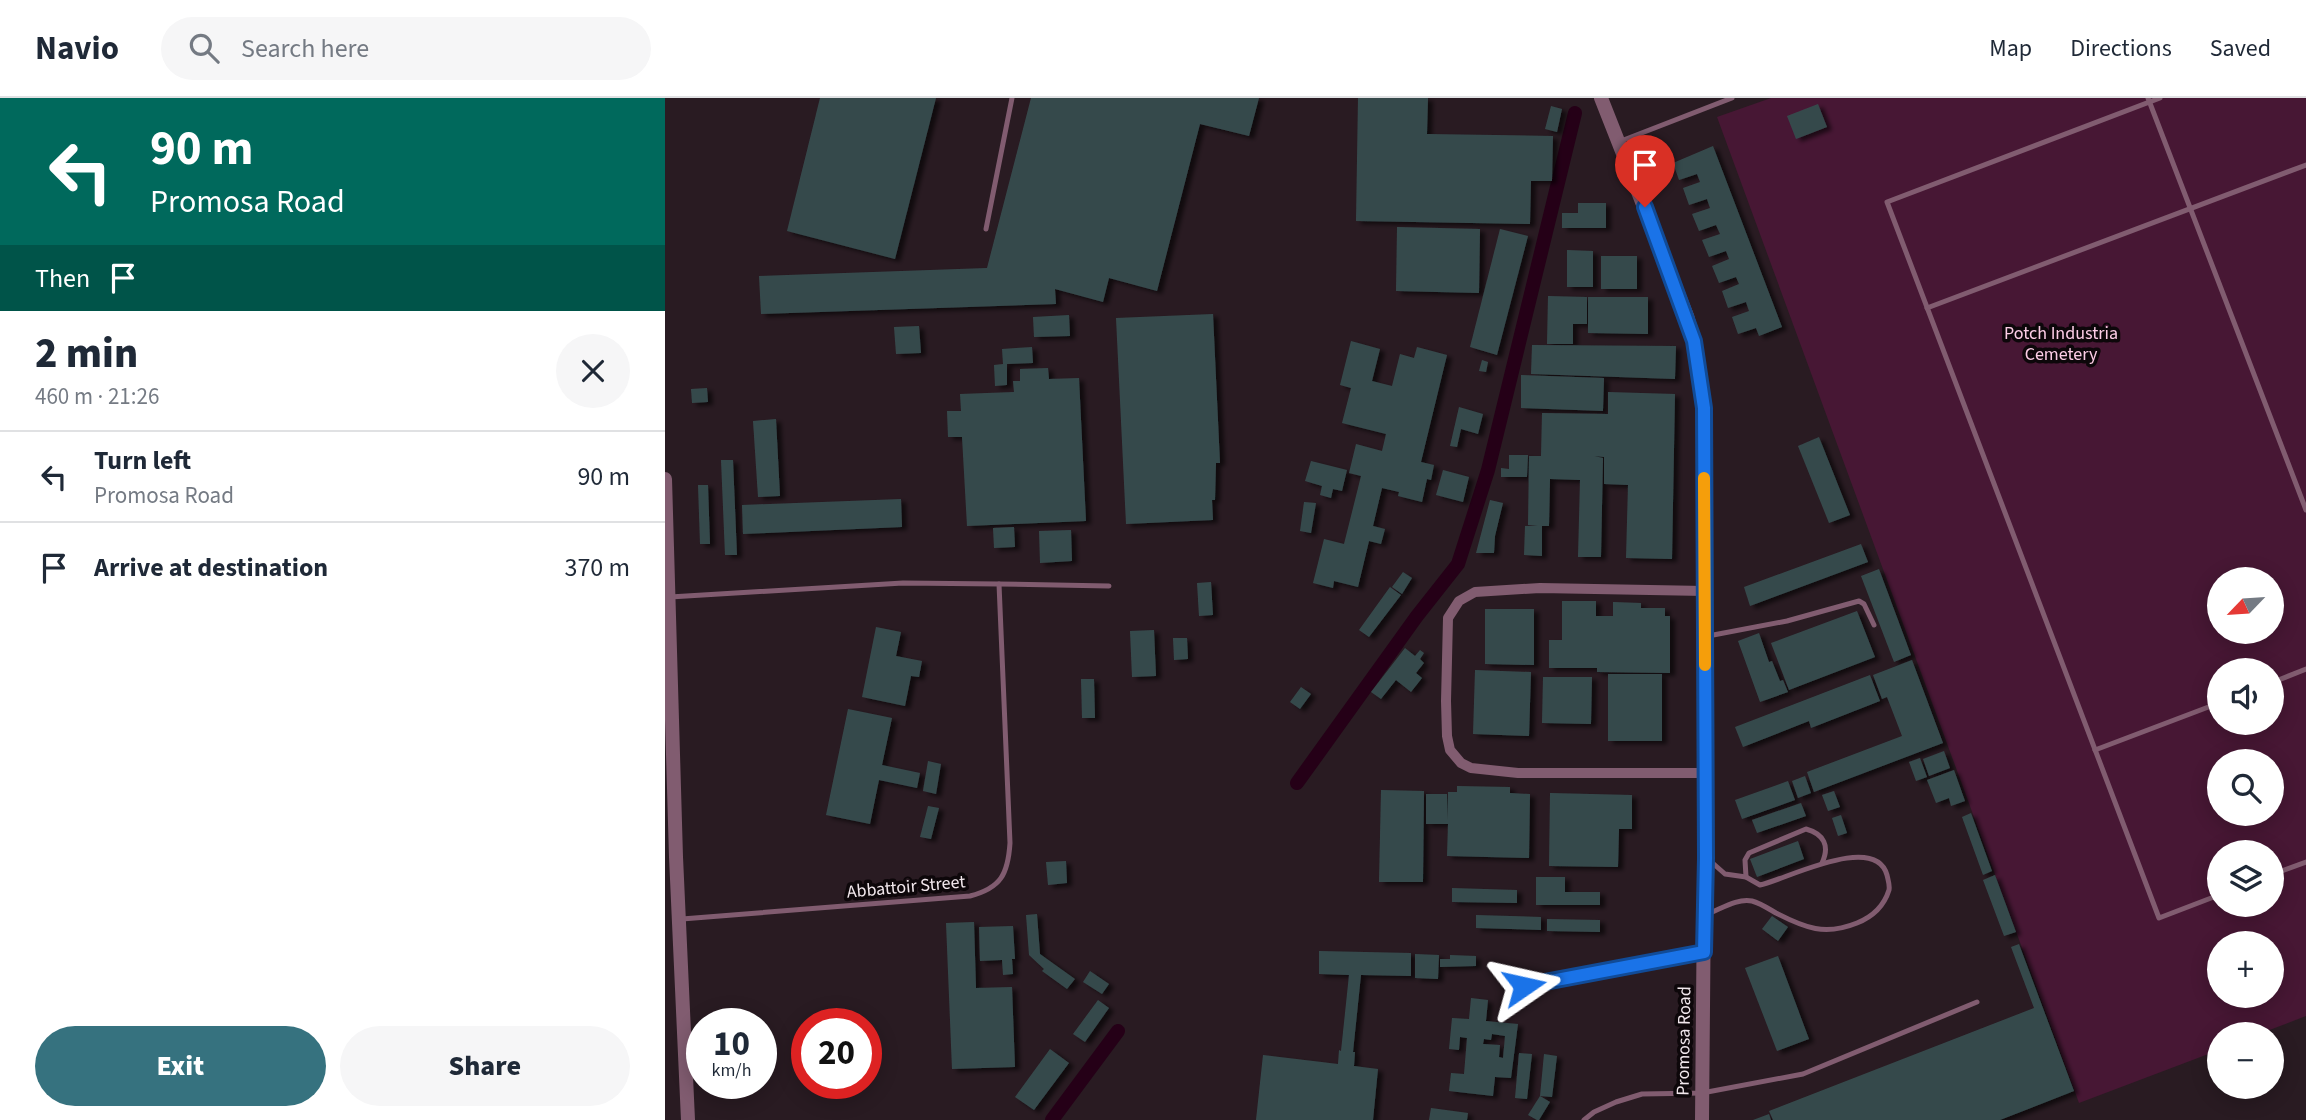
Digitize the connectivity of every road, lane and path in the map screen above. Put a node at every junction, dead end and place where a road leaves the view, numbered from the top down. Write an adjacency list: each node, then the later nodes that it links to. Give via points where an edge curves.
1 (1011, 98): 9 (lane)
2 (1601, 98): 6 (street, Promosa Road)
3 (1732, 98): 6 (lane)
4 (2160, 98): 5 (lane)
5 (2149, 100): 8 (lane); 10 (lane, via 1887,202)
6 (1619, 142): 15 (street, Promosa Road, via 1694,341 1704,408)
7 (2306, 165): 8 (lane)
8 (2190, 209): 10 (lane); 12 (lane)
9 (986, 229)
10 (1927, 308): 22 (lane)
11 (665, 479): 16 (street)
12 (2306, 510)
13 (999, 584): 14 (lane); 16 (lane, via 903,583); 31 (lane, Abbattoir Street, via 1010,843 1001,880 988,891 970,896)
14 (1109, 586)
15 (1705, 591): 18 (street, Promosa Road); 23 (street, via 1475,592 1459,601 1448,618 1446,701 1450,750 1471,768 1518,773)
16 (670, 597): 31 (street)
17 (1874, 625): 18 (lane, via 1859,601)
18 (1705, 637): 23 (street, Promosa Road)
19 (2306, 669): 20 (lane)
20 (2284, 677)
21 (2207, 708): 22 (lane)
22 (2095, 750): 29 (lane, via 2159,918)
23 (1705, 773): 24 (street, Promosa Road)
24 (1706, 858): 28 (lane, via 1725,874); 30 (street, Promosa Road)
25 (2306, 862): 27 (lane)
26 (1822, 863): 28 (lane, via 1760,885); 28 (lane, via 1827,852 1824,839 1806,829 1749,853); 30 (lane, via 1857,857 1874,860 1885,868 1890,887 1883,905 1841,930 1799,925 1755,902 1741,901)
27 (2284, 870)
28 (1746, 877)
29 (2207, 900)
30 (1704, 915): 32 (street, Promosa Road)
31 (679, 919): 36 (street)
32 (1704, 952): 33 (lane); 35 (street, Promosa Road)
33 (1524, 986)
34 (1977, 1002): 35 (lane, via 1803,1073)
35 (1702, 1093): 37 (lane, via 1642,1094); 38 (street, Promosa Road)
36 (688, 1120)
37 (1584, 1120)
38 (1702, 1120)

